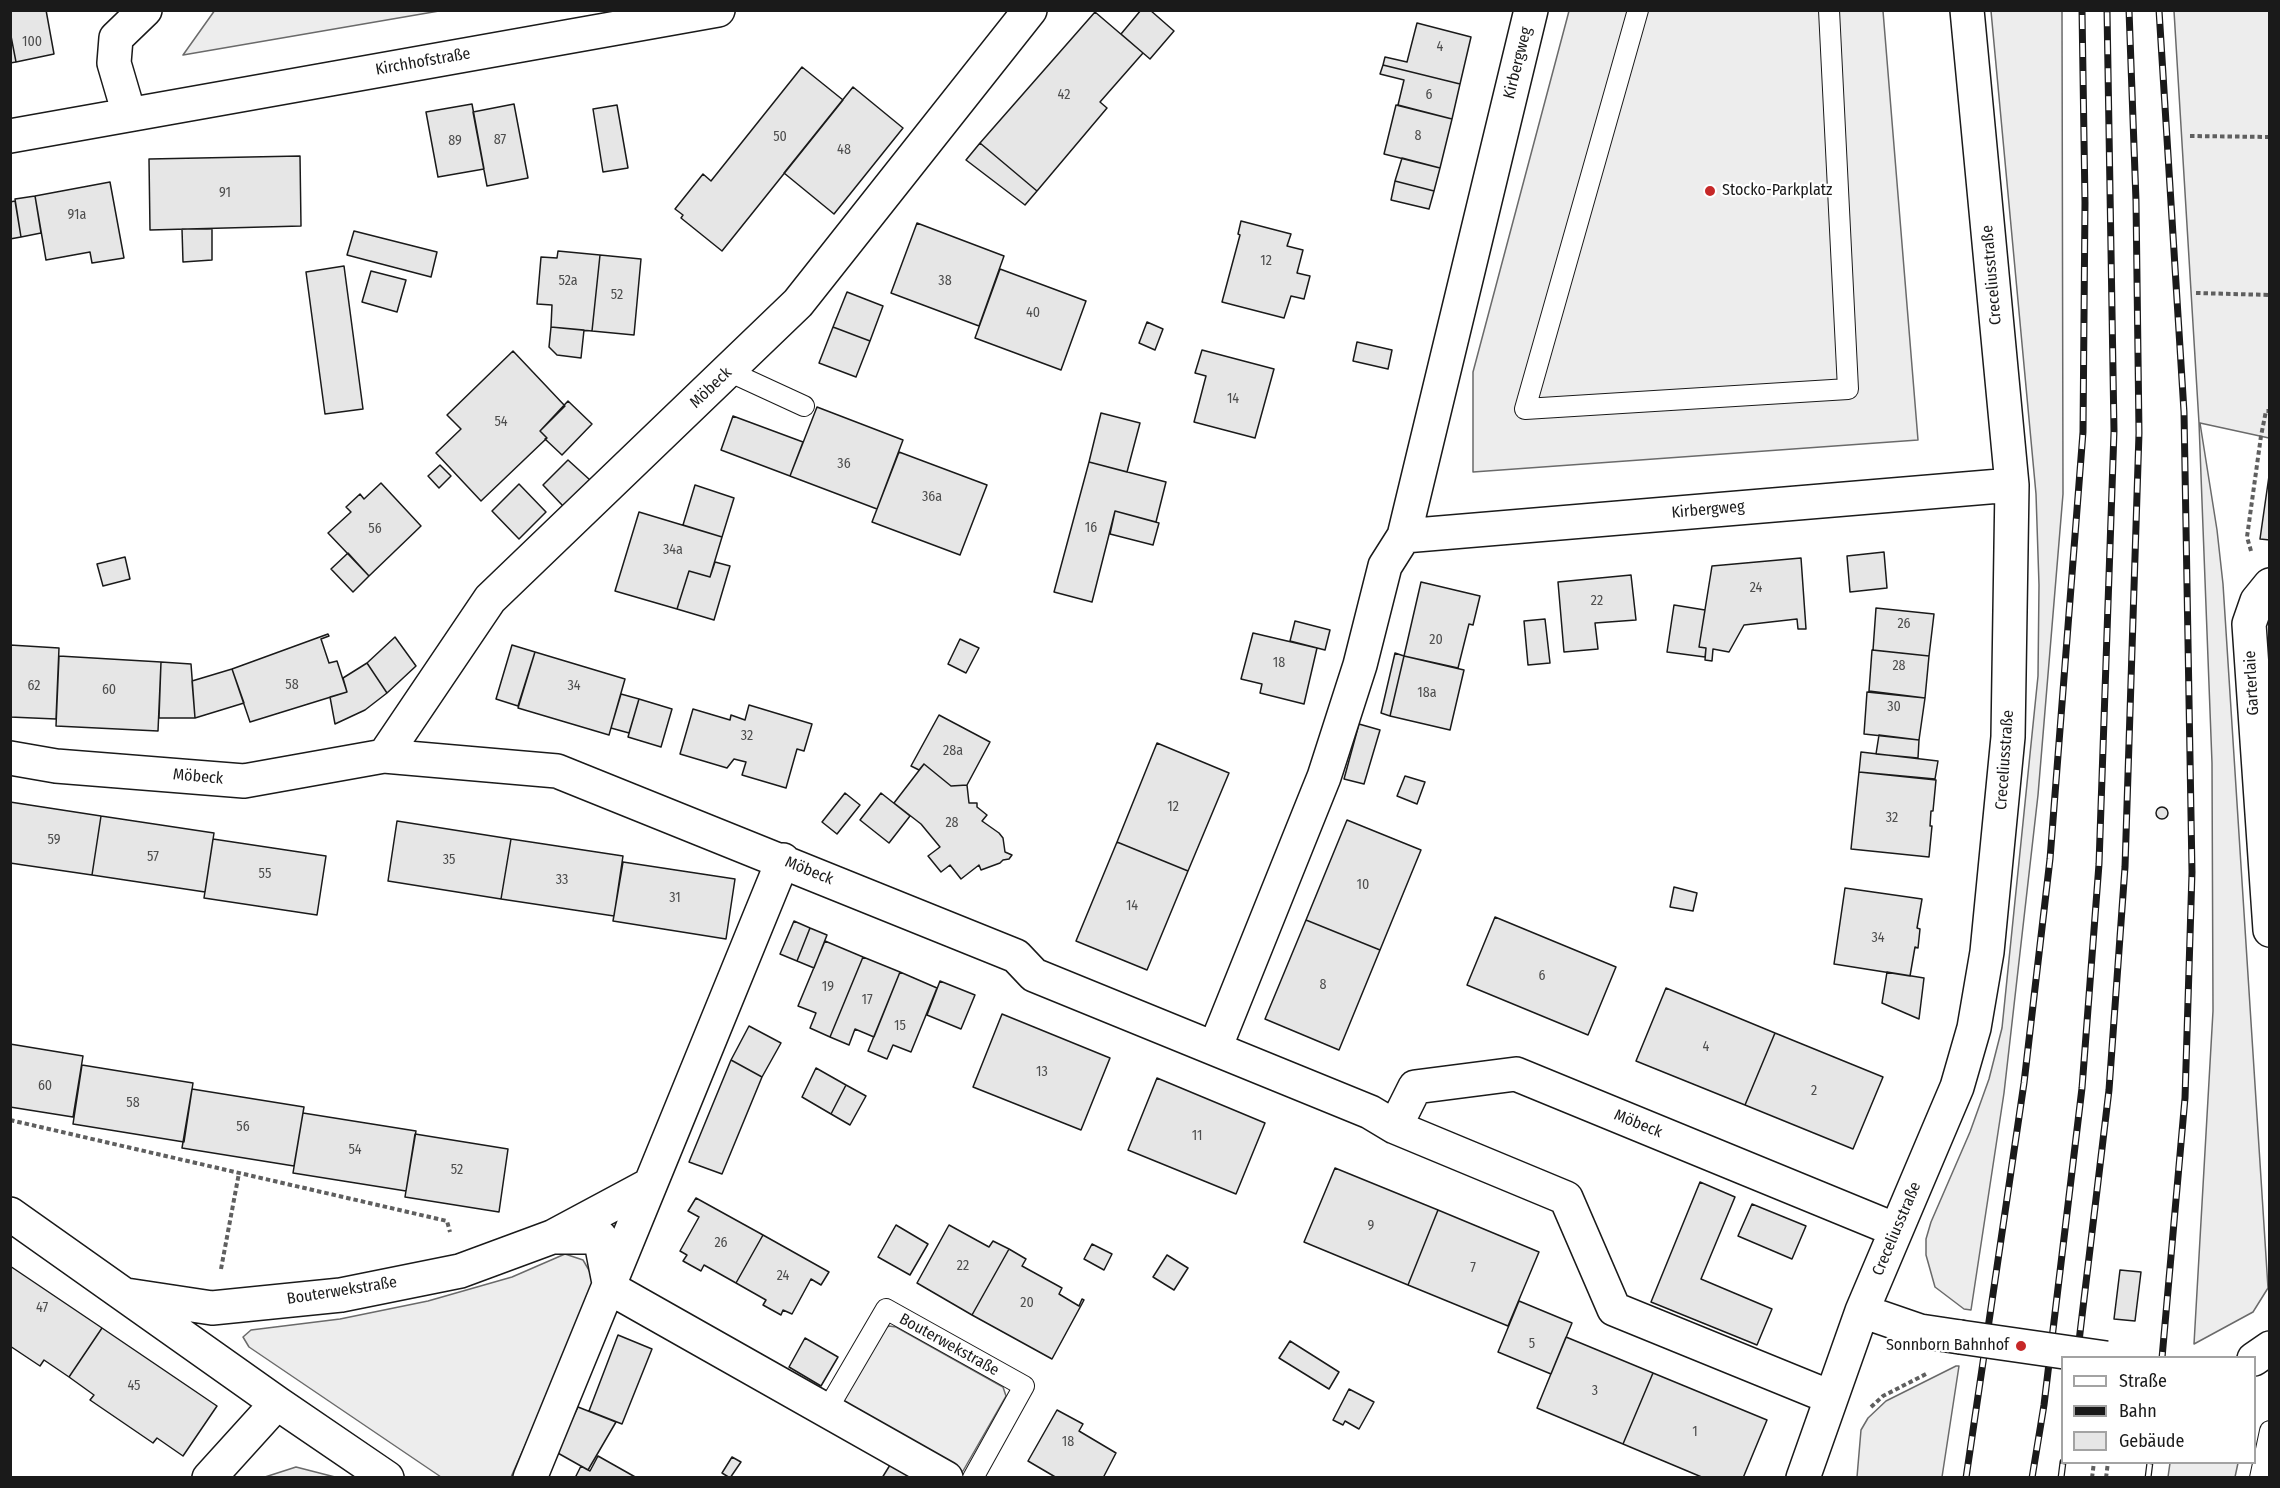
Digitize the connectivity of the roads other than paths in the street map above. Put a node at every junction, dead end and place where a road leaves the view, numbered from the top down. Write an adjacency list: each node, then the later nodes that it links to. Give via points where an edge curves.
1 (145, 10): 8 (street, via 116,38 114,63)
2 (718, 10): 8 (street, Kirchhofstraße)
3 (1030, 10): 10 (street, Möbeck, via 798,303)
4 (1531, 10): 13 (street, Kirbergweg)
5 (1638, 10): 6 (lane, via 1525,410 1848,389)
6 (1829, 10)
7 (1967, 10): 12 (street, Creceliusstraße)
8 (129, 114): 9 (street, Kirchhofstraße)
9 (10, 136)
10 (729, 371): 11 (lane); 15 (street, Möbeck, via 490,599)
11 (804, 406)
12 (2012, 485): 13 (street, Kirbergweg); 23 (street, Creceliusstraße, via 2008,737 1987,952 1974,1028 1957,1088)
13 (1404, 536): 19 (street, Kirbergweg, via 1385,566 1360,664 1324,777)
14 (2266, 589): 18 (street, Garterlaie, via 2249,624)
15 (384, 756): 16 (street, Möbeck, via 244,781); 17 (street, Möbeck, via 557,771)
16 (10, 758)
17 (783, 860): 19 (street, Möbeck, via 1016,956 1034,975); 21 (street)
18 (2270, 930)
19 (1215, 1048): 20 (street, Möbeck, via 1370,1112)
20 (1395, 1127): 23 (street, Möbeck, via 1415,1087 1516,1074); 29 (street, Möbeck, via 1566,1198 1614,1309)
21 (649, 1185): 24 (street, Bouterwekstraße); 25 (street)
22 (10, 1214): 26 (street, Bouterwekstraße)
23 (1896, 1230): 27 (street, Creceliusstraße)
24 (552, 1237): 25 (street, Bouterwekstraße, via 600,1237); 26 (street, Bouterwekstraße, via 460,1271 341,1294 212,1308)
25 (610, 1288): 31 (street); 35 (street)
26 (126, 1295): 30 (street, Bouterwekstraße)
27 (1862, 1311): 28 (street, bridge, via 1920,1331); 29 (street, Creceliusstraße)
28 (2093, 1356)
29 (1830, 1397): 38 (street, Creceliusstraße)
30 (277, 1402): 33 (street); 34 (street, Bouterwekstraße)
31 (827, 1410): 36 (street); 37 (lane, Bouterwekstraße, via 886,1309 1024,1386)
32 (2270, 1431): 39 (lane)
33 (209, 1478)
34 (387, 1478)
35 (530, 1478)
36 (946, 1478)
37 (973, 1478)
38 (1803, 1478)
39 (2260, 1478)

